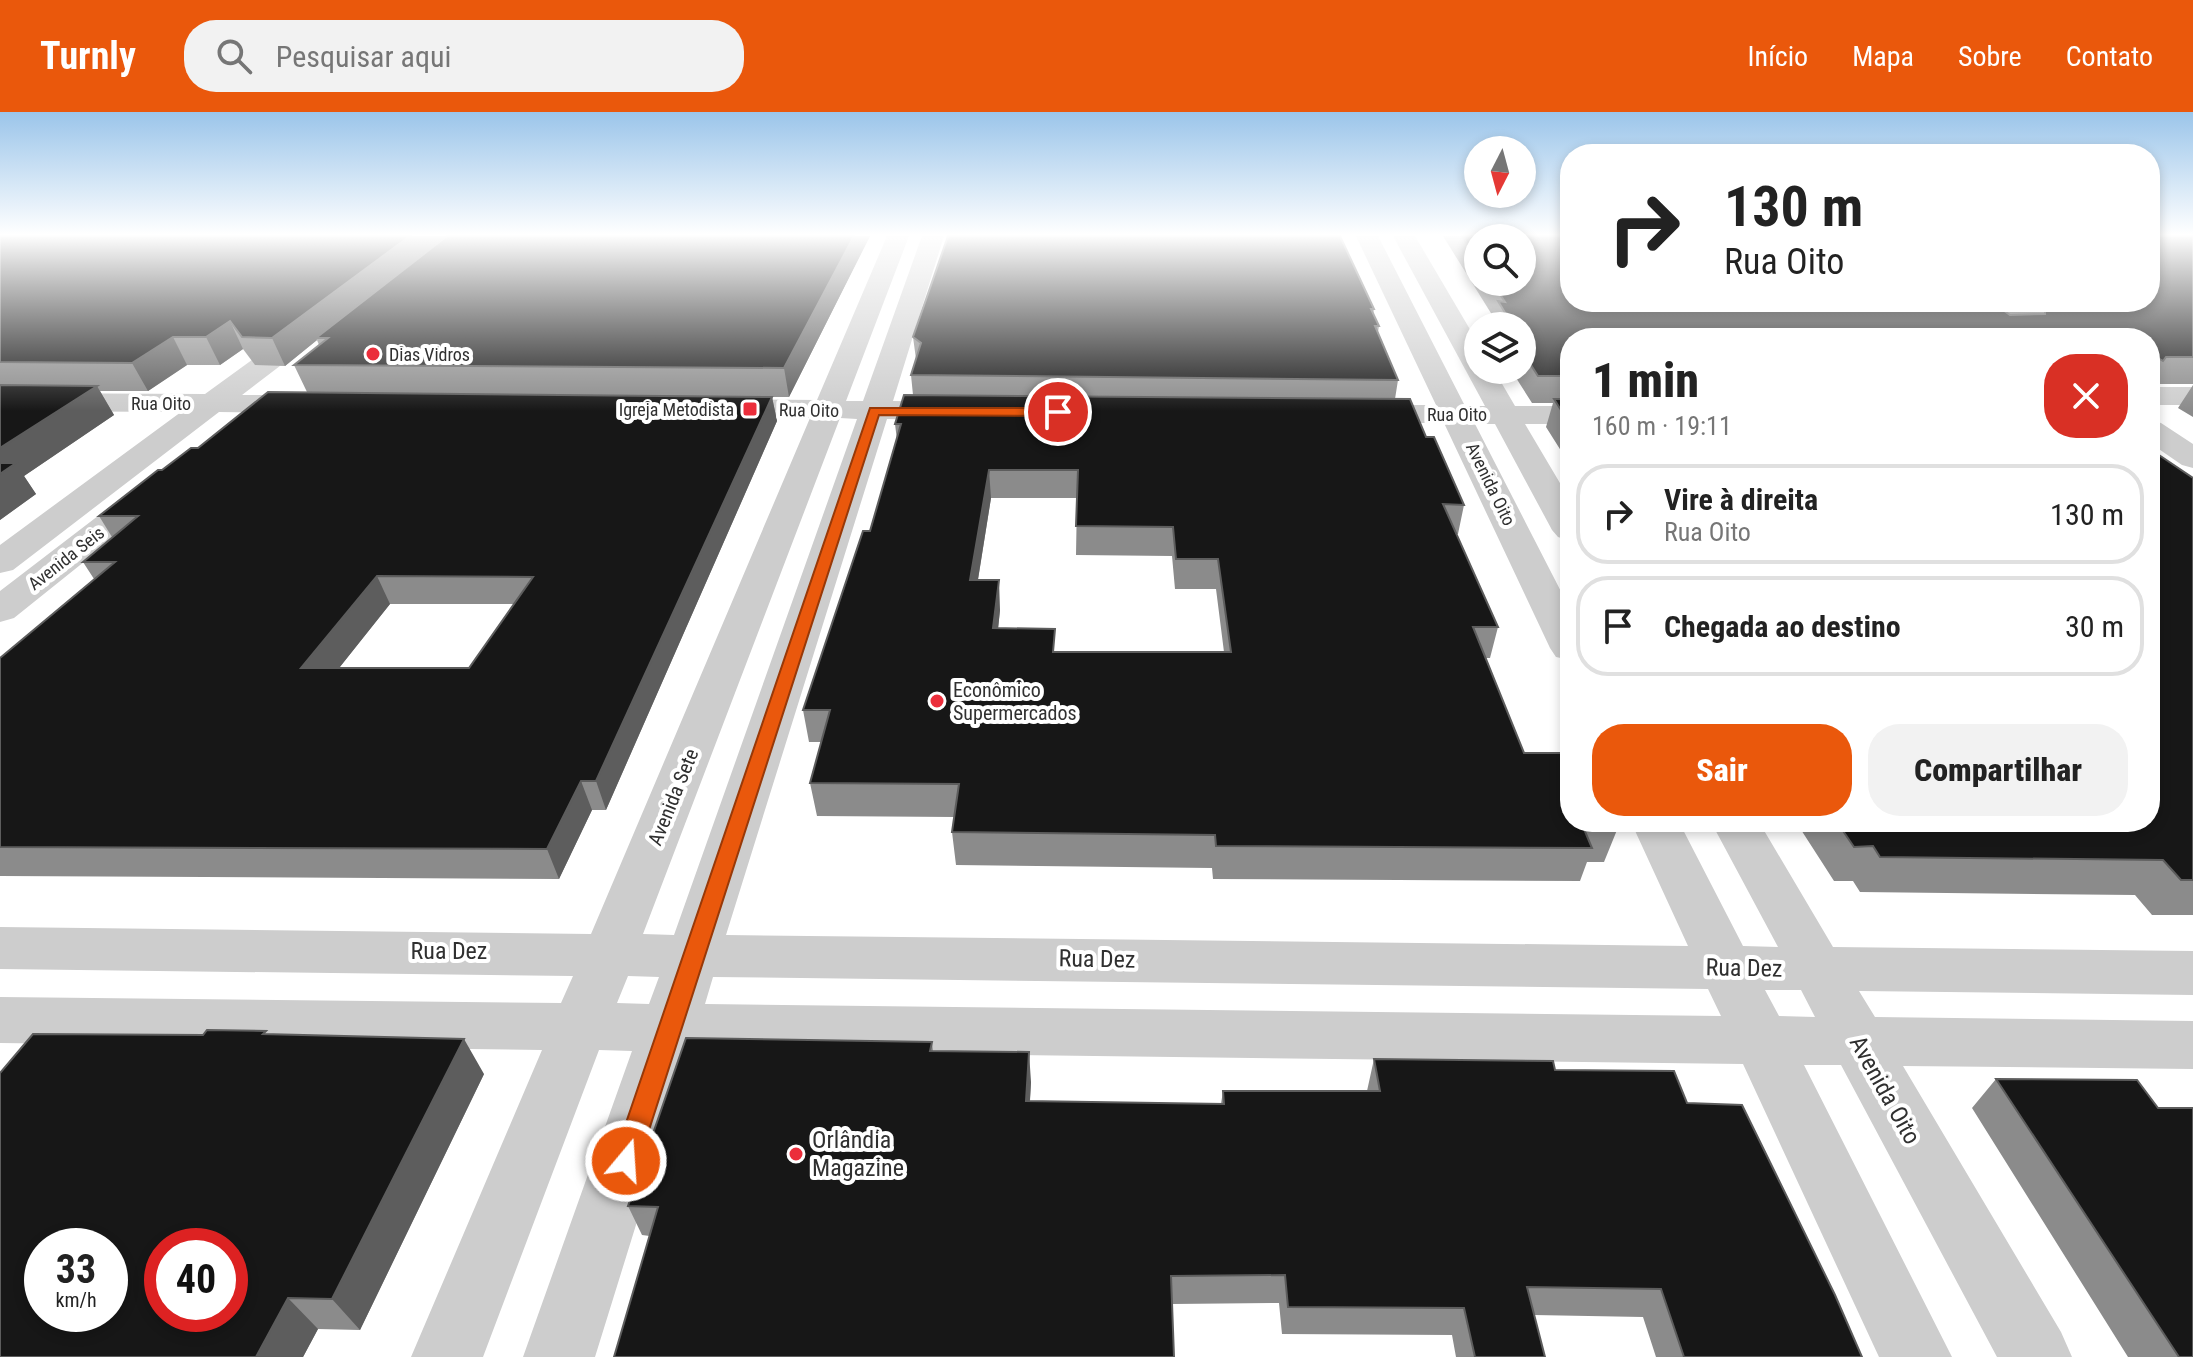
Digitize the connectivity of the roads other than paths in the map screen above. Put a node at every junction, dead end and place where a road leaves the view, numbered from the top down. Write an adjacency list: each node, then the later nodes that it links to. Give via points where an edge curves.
1 (882, 294): 13 (street, Avenida Sete)
2 (905, 294): 13 (street, Avenida Sete)
3 (1396, 294): 17 (street, Avenida Oito)
4 (1437, 294): 18 (street)
5 (324, 320): 7 (street, Avenida Seis)
6 (0, 383): 7 (street, Rua Oito)
7 (259, 390): 8 (street, Rua Oito); 15 (street, Rua Oito); 22 (street, Avenida Seis); 29 (street, Avenida Seis)
8 (337, 394)
9 (1560, 395): 18 (street, Rua Oito)
10 (2160, 396): 11 (street)
11 (2193, 396)
12 (690, 398): 13 (street, Rua Oito)
13 (854, 400): 14 (street, Rua Oito); 35 (street, Avenida Sete); 36 (street, Avenida Sete)
14 (980, 401)
15 (0, 402)
16 (1333, 403): 17 (street, Rua Oito)
17 (1451, 404): 18 (street, Rua Oito); 31 (street, Avenida Oito)
18 (1498, 404): 19 (street, Rua Oito); 28 (street)
19 (1560, 413)
20 (2160, 419): 21 (street)
21 (2193, 419)
22 (222, 435)
23 (2160, 436): 24 (street)
24 (2193, 458)
25 (2160, 466): 27 (street)
26 (173, 474): 30 (street, Avenida Seis)
27 (2193, 490)
28 (1560, 512)
29 (0, 562)
30 (0, 610)
31 (1560, 627)
32 (1660, 832): 37 (street)
33 (1741, 832): 38 (street, Avenida Oito)
34 (0, 948): 35 (street, Rua Dez)
35 (610, 953): 36 (street, Rua Dez); 41 (street, Avenida Sete)
36 (694, 954): 37 (street, Rua Dez); 42 (street, Avenida Sete)
37 (1725, 968): 38 (street, Rua Dez); 43 (street)
38 (1818, 968): 39 (street, Rua Dez); 44 (street, Avenida Oito)
39 (2193, 973)
40 (0, 1020): 41 (street)
41 (581, 1027): 42 (street); 46 (street, Avenida Sete)
42 (669, 1029): 43 (street); 47 (street, Avenida Sete)
43 (1759, 1041): 44 (street); 48 (street)
44 (1857, 1041): 45 (street); 49 (street, Avenida Oito)
45 (2193, 1045)
46 (447, 1357)
47 (559, 1357)
48 (1916, 1357)
49 (2036, 1357)

